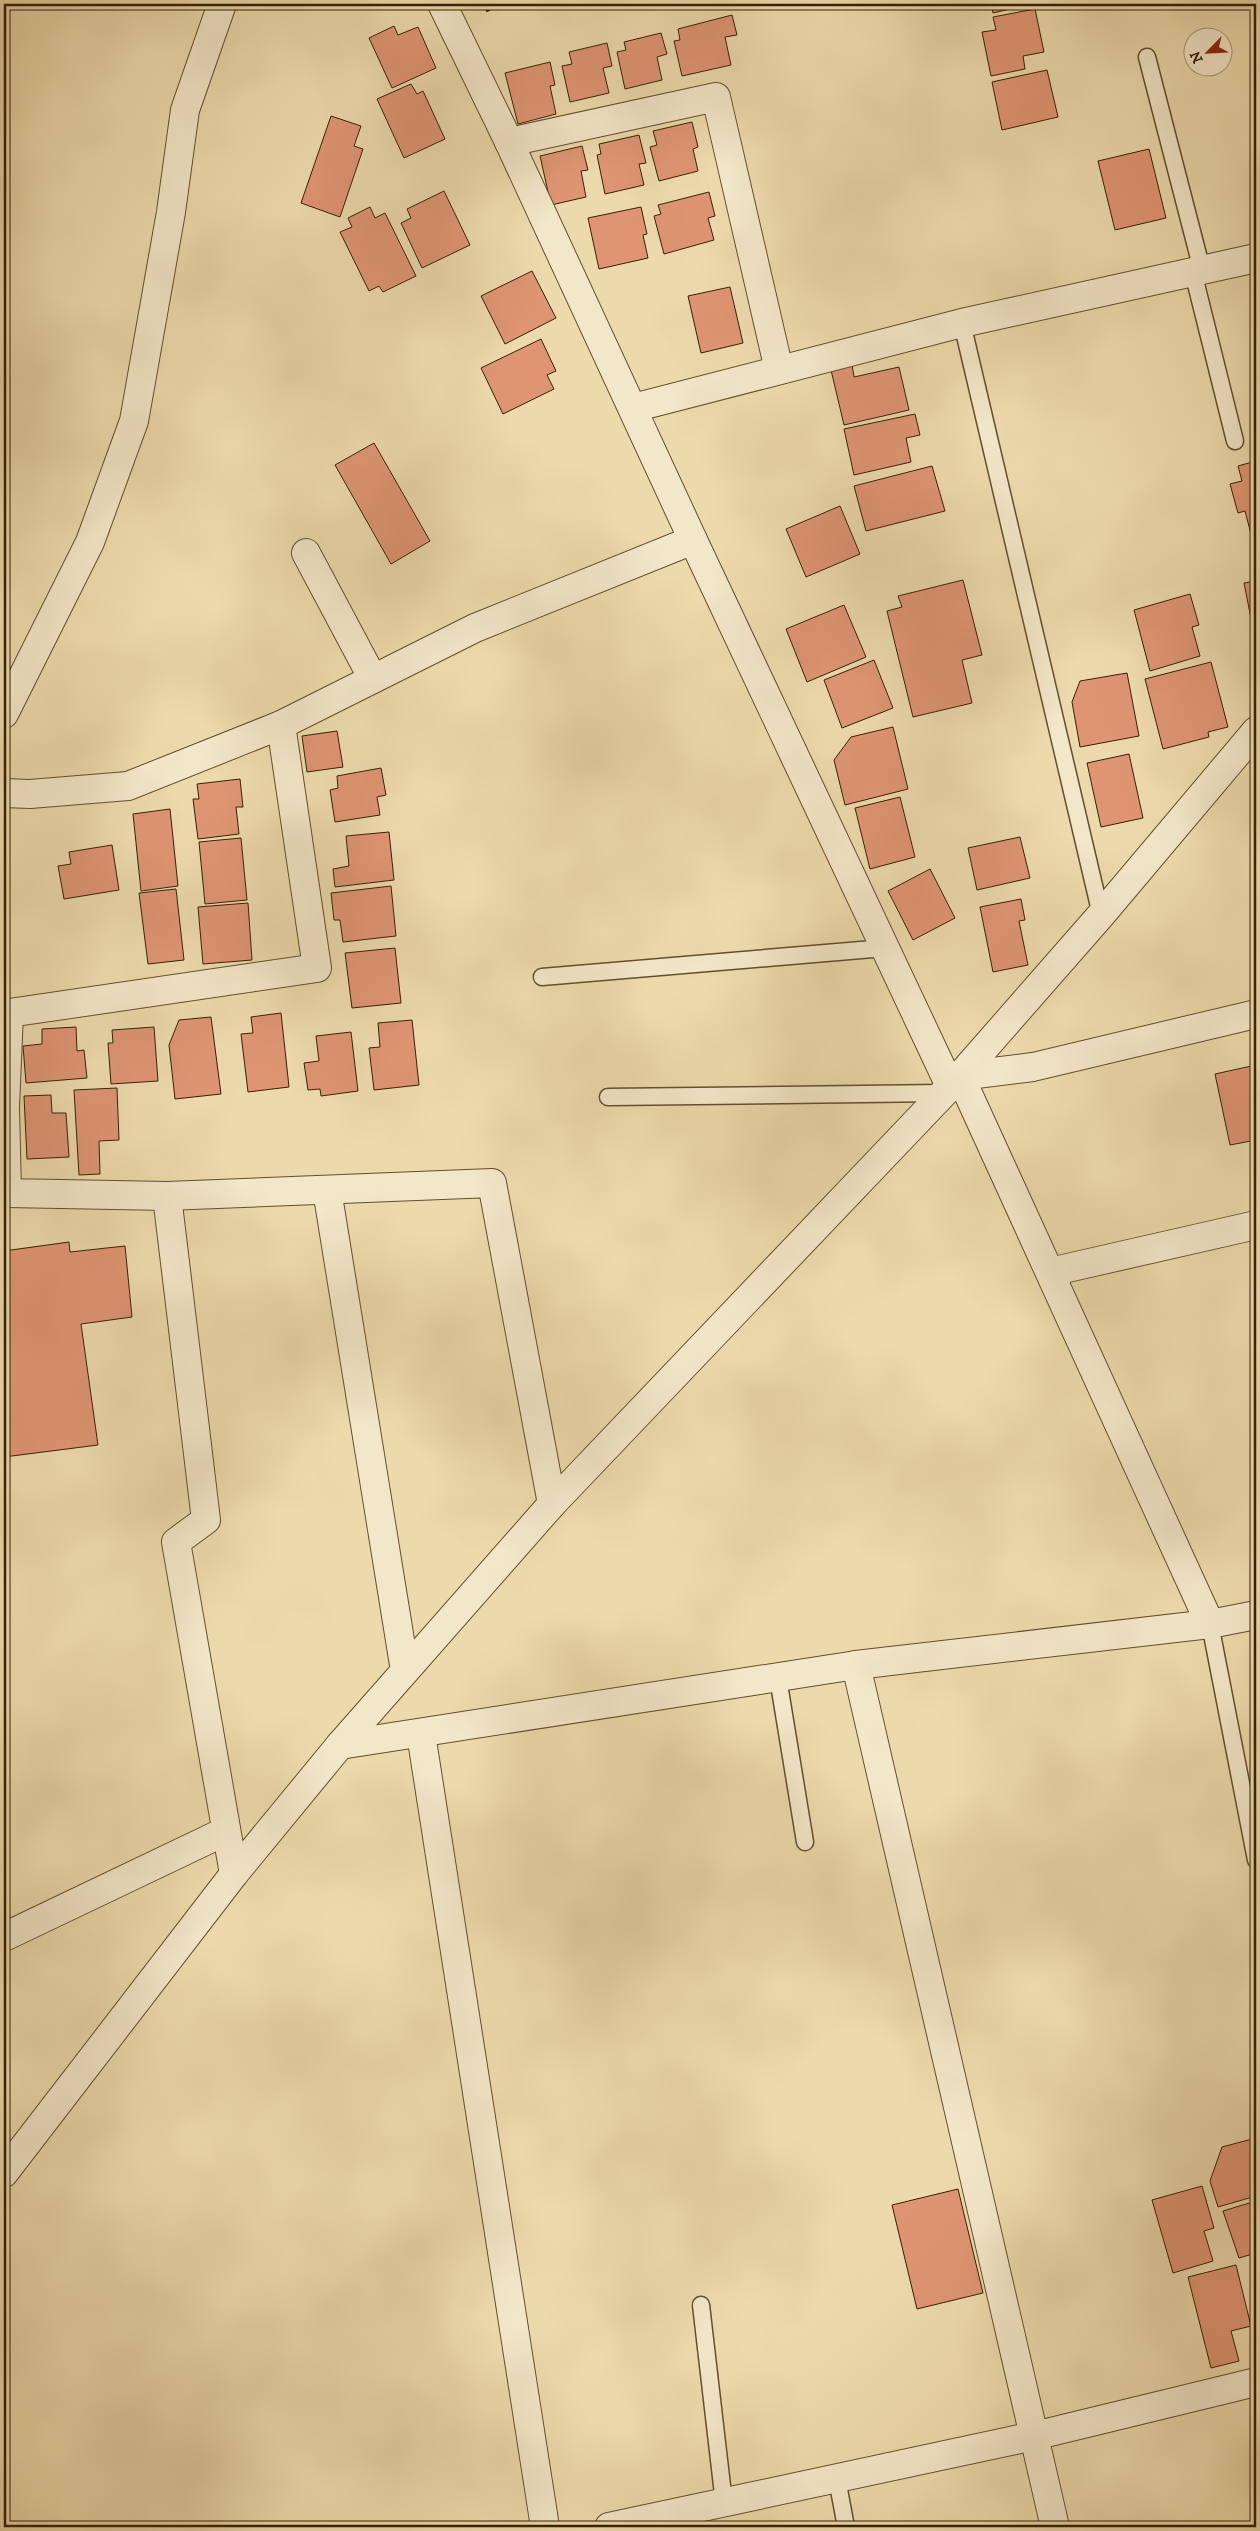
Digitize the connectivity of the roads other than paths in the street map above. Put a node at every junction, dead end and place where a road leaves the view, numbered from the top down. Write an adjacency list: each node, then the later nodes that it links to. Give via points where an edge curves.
1 (222, 4): 14 (street, via 185,110 171,212 134,420 90,542)
2 (442, 4): 4 (street)
3 (1147, 57): 6 (lane)
4 (509, 142): 8 (street, via 716,97); 9 (street)
5 (1256, 258): 6 (street)
6 (1197, 271): 7 (street); 10 (lane)
7 (962, 323): 8 (street); 18 (lane)
8 (779, 370): 9 (street)
9 (633, 408): 11 (street)
10 (1235, 441)
11 (693, 540): 13 (street, via 475,628); 19 (street)
12 (306, 553): 13 (street)
13 (373, 679): 15 (street)
14 (4, 714)
15 (281, 725): 17 (street, via 128,786); 24 (street, via 317,968 9,1013)
16 (1256, 731): 18 (street)
17 (4, 793)
18 (1101, 914): 22 (street)
19 (885, 948): 20 (lane); 22 (street)
20 (542, 977)
21 (1256, 1014): 22 (street)
22 (951, 1085): 23 (lane); 28 (street); 29 (street)
23 (608, 1097)
24 (5, 1107): 26 (street, via 7,1193)
25 (327, 1190): 26 (street); 29 (street, via 492,1183); 33 (street)
26 (167, 1196): 37 (street, via 206,1520 176,1542)
27 (1256, 1225): 28 (street)
28 (1050, 1272): 31 (street)
29 (552, 1504): 33 (street)
30 (1256, 1615): 31 (street)
31 (1210, 1624): 32 (street); 39 (lane)
32 (856, 1665): 34 (street); 45 (street)
33 (405, 1671): 36 (street)
34 (778, 1678): 35 (street); 38 (lane)
35 (421, 1734): 36 (street); 48 (street)
36 (340, 1745): 40 (street)
37 (226, 1831): 40 (street); 41 (street)
38 (805, 1842)
39 (1256, 1860)
40 (234, 1874): 42 (street)
41 (4, 1937)
42 (4, 2173)
43 (701, 2305): 47 (lane)
44 (1256, 2382): 45 (street)
45 (1034, 2436): 46 (street); 51 (street)
46 (837, 2479): 47 (street); 50 (lane)
47 (724, 2503): 49 (street)
48 (545, 2527)
49 (609, 2527)
50 (846, 2527)
51 (1055, 2527)

